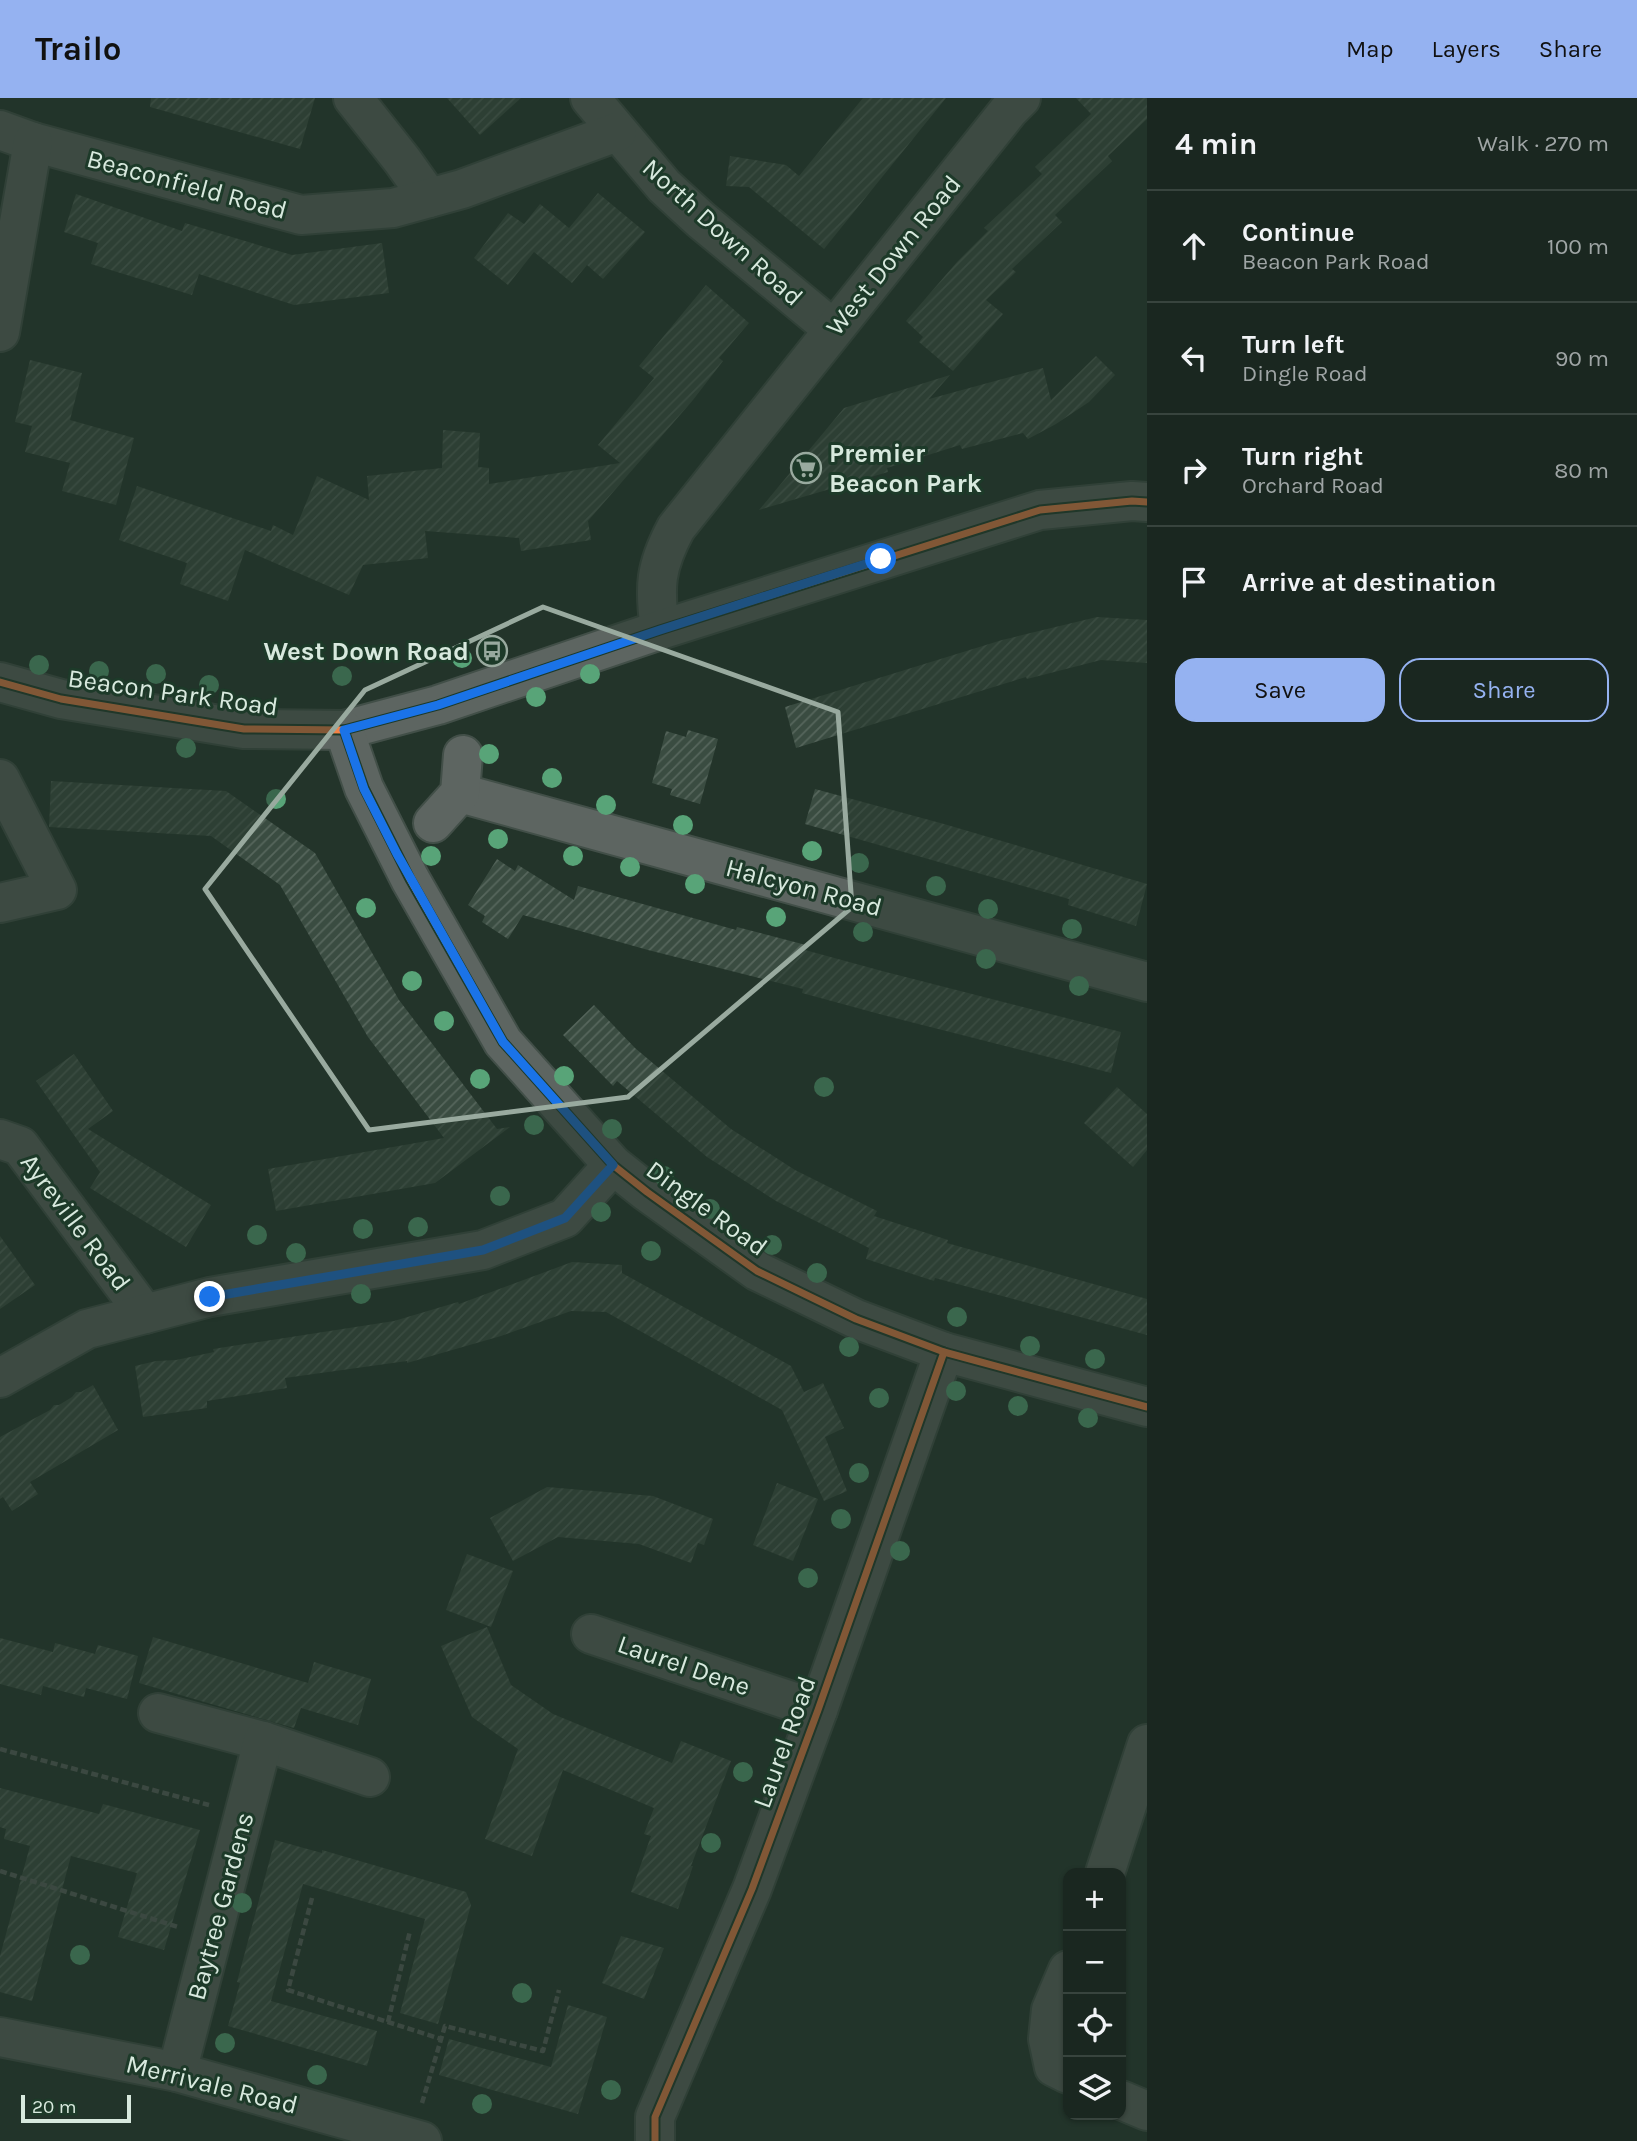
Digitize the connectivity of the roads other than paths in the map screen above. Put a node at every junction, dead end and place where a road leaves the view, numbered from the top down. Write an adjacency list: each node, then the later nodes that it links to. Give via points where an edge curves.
1 (353, 98): 6 (street)
2 (590, 98): 4 (street, North Down Road)
3 (1021, 98): 7 (street, West Down Road)
4 (617, 132): 6 (street, Beaconfield Road); 7 (street, North Down Road, via 701,220)
5 (17, 136): 6 (street, Beaconfield Road, via 301,215 393,208); 8 (street)
6 (429, 198)
7 (833, 329): 10 (street, West Down Road, via 676,528 662,555 655,597)
8 (0, 332)
9 (1147, 502): 10 (street, Beacon Park Road, via 1040,510)
10 (660, 630): 12 (street, Beacon Park Road, via 438,705)
11 (0, 682): 12 (street, Beacon Park Road, via 61,699 244,729)
12 (344, 730): 20 (street, Dingle Road, via 364,789 503,1042)
13 (463, 755): 15 (street)
14 (0, 779): 17 (street, via 57,890)
15 (460, 793): 16 (street); 18 (street, Halcyon Road)
16 (433, 823)
17 (0, 903)
18 (1147, 982)
19 (0, 1139): 21 (street, Ayreville Road, via 20,1146)
20 (613, 1165): 21 (street, via 565,1218 483,1250 210,1297); 22 (street, Dingle Road, via 757,1271 856,1319)
21 (145, 1314): 23 (street, via 87,1329)
22 (944, 1352): 24 (street, Dingle Road); 26 (street, Laurel Road)
23 (0, 1378)
24 (1147, 1407)
25 (591, 1634): 26 (street, Laurel Dene)
26 (818, 1710): 39 (street, Laurel Road, via 752,1889 655,2117)
27 (158, 1713): 28 (street)
28 (263, 1741): 30 (street); 34 (street, Baytree Gardens)
29 (1147, 1744): 31 (street)
30 (370, 1777)
31 (1107, 1868)
32 (1063, 1982): 35 (street, via 1051,2010 1048,2039 1054,2067)
33 (0, 2037): 34 (street, Merrivale Road)
34 (177, 2071): 38 (street, Merrivale Road)
35 (1063, 2072)
36 (1126, 2102): 37 (street)
37 (1147, 2111)
38 (417, 2139)
39 (655, 2141)

